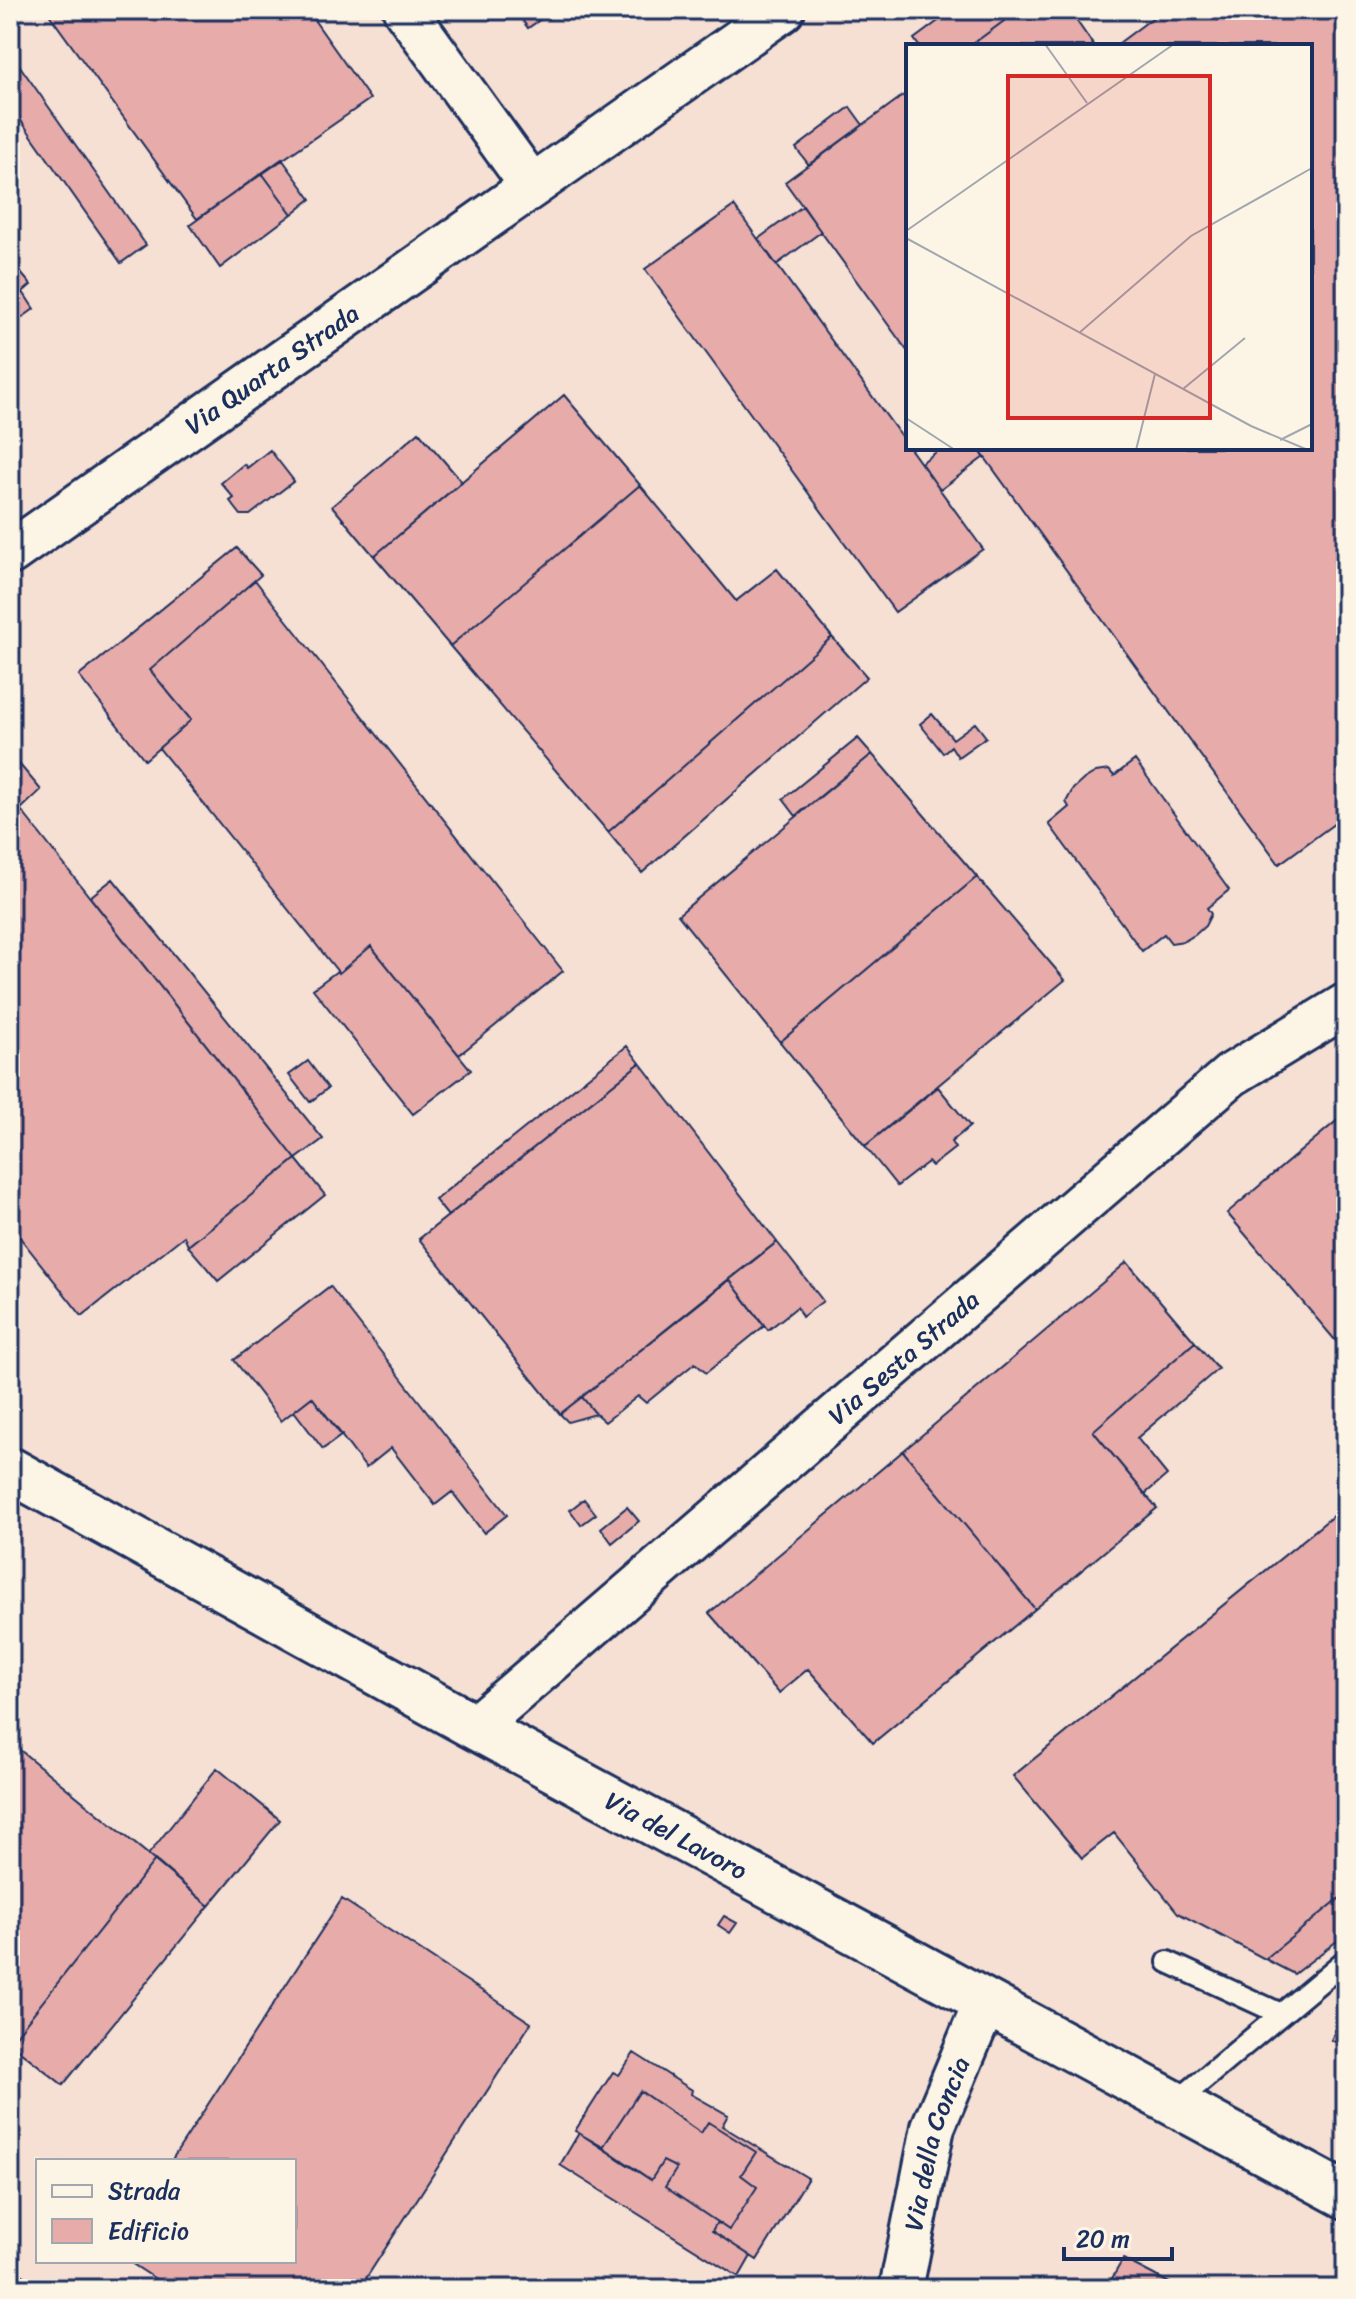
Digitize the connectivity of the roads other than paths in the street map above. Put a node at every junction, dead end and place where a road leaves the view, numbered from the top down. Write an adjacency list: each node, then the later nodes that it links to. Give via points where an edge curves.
1 (405, 10): 3 (street)
2 (783, 10): 3 (street, Via Quarta Strada)
3 (532, 186): 4 (street, Via Quarta Strada)
4 (10, 553)
5 (1346, 1005): 7 (street, Via Sesta Strada, via 1231,1075)
6 (10, 1470): 7 (street, Via del Lavoro)
7 (475, 1727): 10 (street, Via del Lavoro)
8 (1346, 1960): 11 (lane)
9 (1168, 1962): 11 (lane)
10 (985, 2003): 12 (street, Via del Lavoro); 14 (street, Via della Concia, via 933,2127)
11 (1281, 2014): 12 (lane)
12 (1174, 2104): 13 (street, Via del Lavoro)
13 (1346, 2196)
14 (901, 2289)

